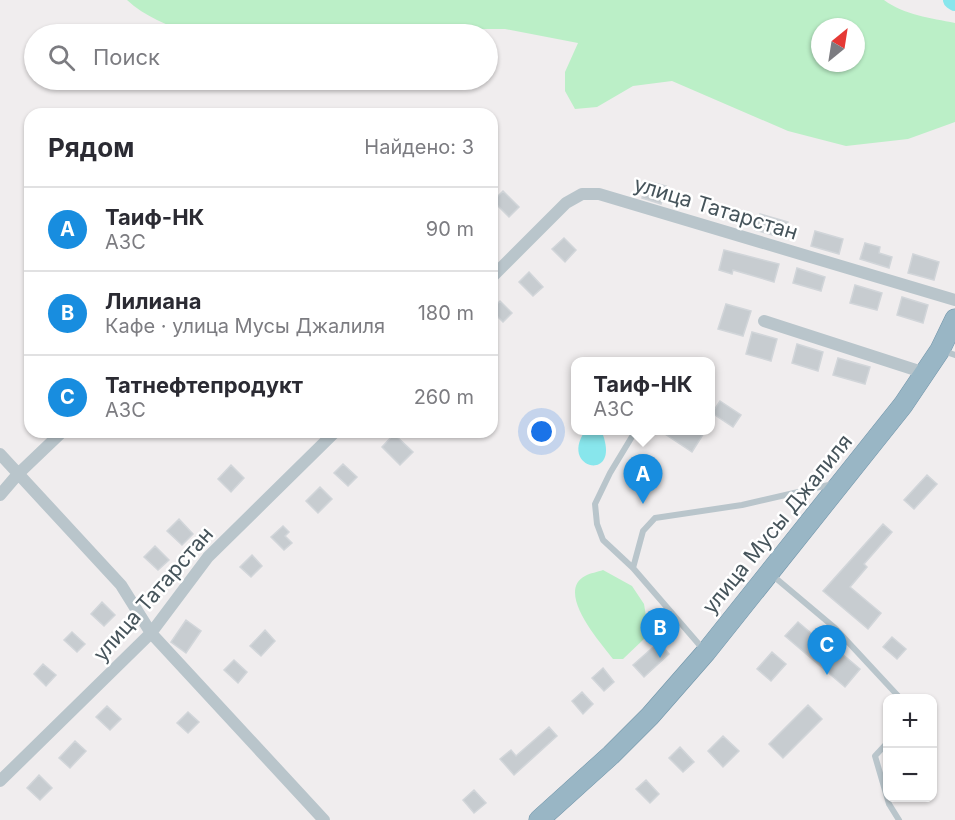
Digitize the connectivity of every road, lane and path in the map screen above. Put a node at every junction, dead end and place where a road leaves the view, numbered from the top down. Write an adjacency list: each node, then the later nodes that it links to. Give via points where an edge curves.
1 (498, 271): 2 (street, улица Татарстан, via 566,203 582,194 599,194)
2 (955, 300)
3 (955, 319): 5 (highway, улица Мусы Джалиля)
4 (764, 321): 6 (street)
5 (948, 352): 6 (highway, улица Мусы Джалиля)
6 (925, 373): 12 (highway, улица Мусы Джалиля)
7 (633, 435): 14 (lane, via 595,504 603,540)
8 (56, 438): 11 (street)
9 (329, 438): 16 (street, улица Татарстан, via 208,557)
10 (0, 454): 11 (street)
11 (18, 474): 13 (street); 16 (street, via 121,585)
12 (842, 482): 14 (lane, via 742,505 655,518 643,531); 15 (highway, улица Мусы Джалиля)
13 (0, 495)
14 (633, 568): 17 (lane)
15 (769, 573): 17 (highway, улица Мусы Джалиля); 18 (lane, via 835,628)
16 (150, 633): 20 (street, улица Татарстан); 21 (street)
17 (706, 652): 22 (highway, улица Мусы Джалиля, via 650,716)
18 (895, 694)
19 (883, 747): 23 (lane, via 875,756 889,804)
20 (0, 781)
21 (324, 820)
22 (539, 820)
23 (898, 820)

